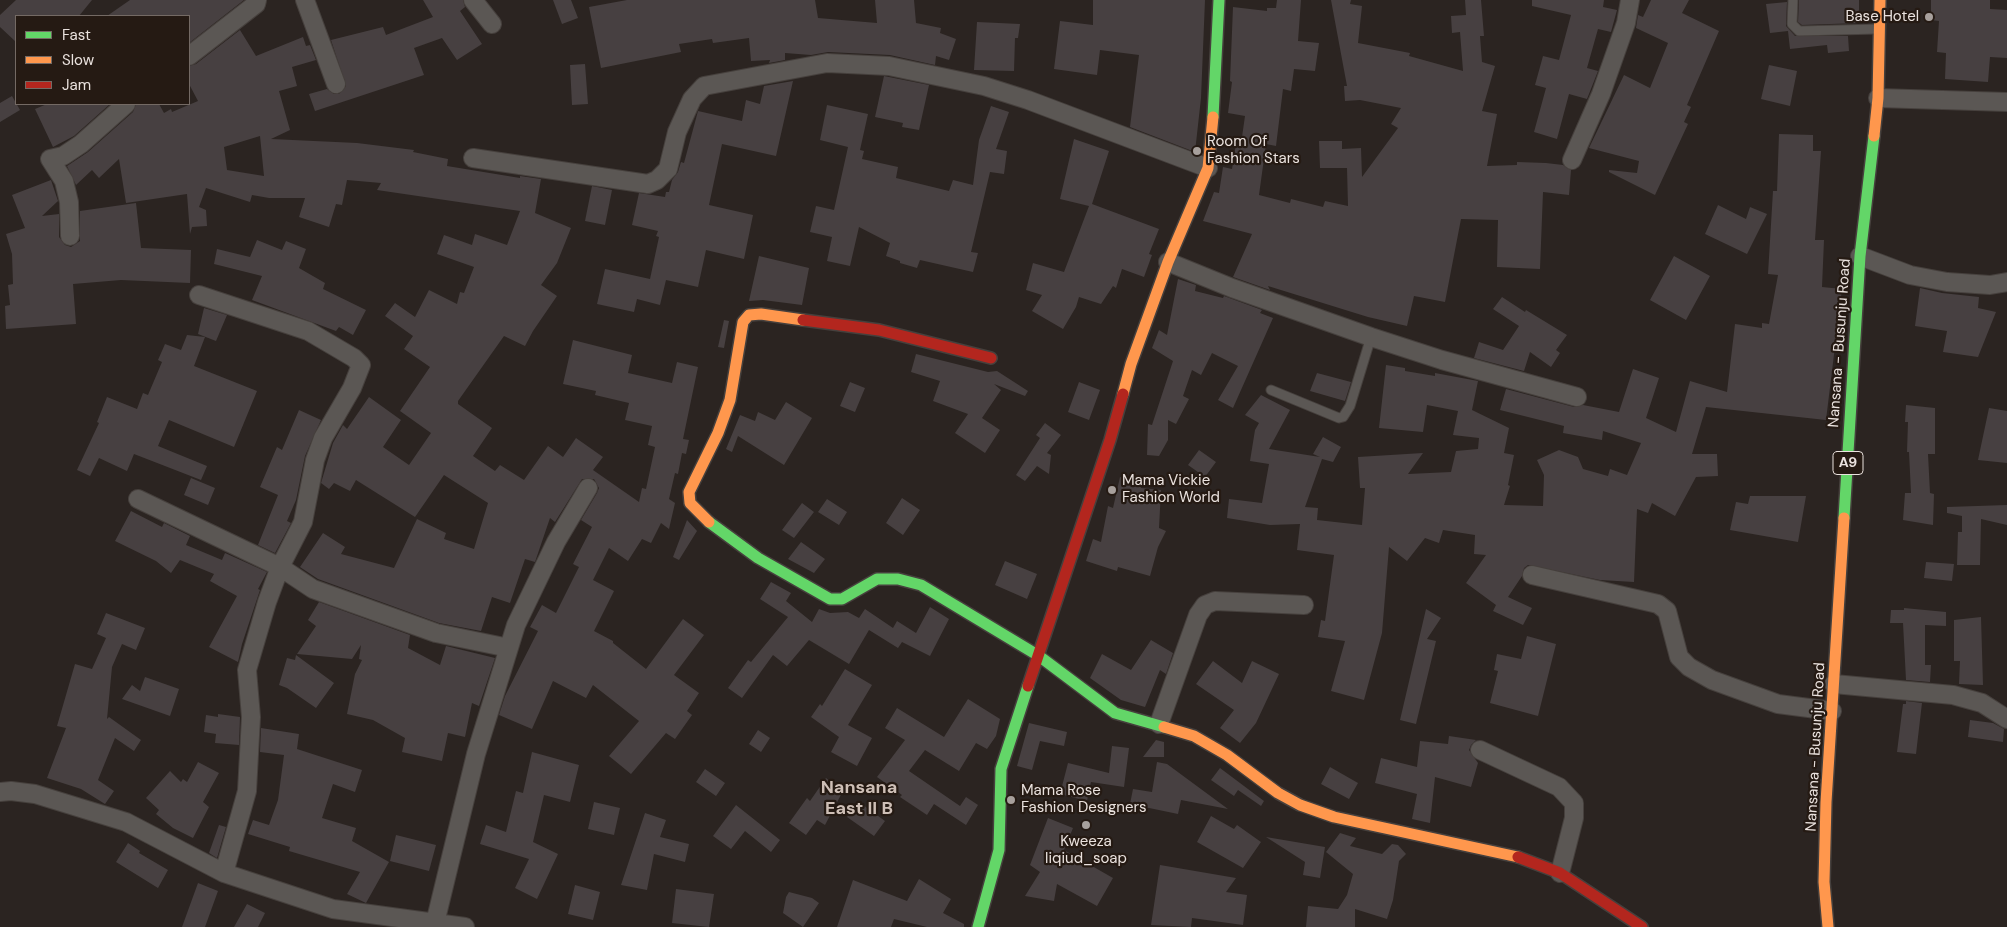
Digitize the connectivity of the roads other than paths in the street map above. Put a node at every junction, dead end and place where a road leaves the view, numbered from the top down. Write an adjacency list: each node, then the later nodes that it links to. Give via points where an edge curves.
1 (256, 0): 10 (street, via 256,4)
2 (306, 0): 11 (street)
3 (473, 0): 8 (street)
4 (1219, 0): 17 (street, via 1215,101)
5 (1630, 0): 16 (street, via 1623,32 1601,94)
6 (1793, 0): 9 (lane, via 1792,24 1799,31)
7 (1880, 0): 9 (street, Nansana - Busunju Road / A9)
8 (492, 24)
9 (1879, 29): 12 (street, Nansana - Busunju Road / A9)
10 (190, 55)
11 (336, 84)
12 (1878, 98): 13 (street); 19 (street, Nansana - Busunju Road / A9)
13 (2007, 102)
14 (125, 105): 18 (street, via 81,144 63,156 50,159 64,181 69,202)
15 (473, 158): 17 (street, via 648,184 668,169 677,132 692,99 704,86 827,63 889,66 984,86)
16 (1572, 160)
17 (1208, 168): 20 (street)
18 (70, 236)
19 (1860, 256): 21 (street, via 1910,275 1947,282 1990,285); 34 (street, Nansana - Busunju Road / A9)
20 (1168, 262): 23 (street); 33 (street, via 1131,364 1110,440)
21 (2007, 282)
22 (199, 295): 29 (street, via 308,330 361,365 314,460 303,522)
23 (1371, 337): 25 (lane, via 1350,406 1343,417); 26 (street)
24 (991, 358): 33 (street, via 879,330 749,315 743,322 730,400 718,433 691,485 690,503 704,518 758,558 830,599 842,599 877,578 898,578 921,585)
25 (1271, 390)
26 (1578, 397)
27 (588, 488): 32 (street, via 556,542 516,625)
28 (138, 499): 29 (street)
29 (280, 567): 32 (street, via 313,589 342,601 436,633); 40 (street, via 247,670 251,717 247,791)
30 (1532, 575): 35 (street, via 1658,604 1668,611 1679,657 1689,667 1720,683 1778,704)
31 (1304, 605): 37 (street, via 1214,601 1205,605 1198,615)
32 (509, 648): 42 (street, via 476,754)
33 (1040, 656): 37 (street, via 1115,713); 44 (street, via 1015,720 1001,769 999,850)
34 (1834, 684): 35 (street, Nansana - Busunju Road / A9); 36 (street, via 1953,695 1982,703)
35 (1832, 711): 46 (street, Nansana - Busunju Road / A9, via 1824,882)
36 (2007, 719)
37 (1159, 724): 41 (street, via 1194,736 1227,755 1278,793 1308,808 1334,817 1520,857)
38 (1480, 750): 41 (street, via 1559,787 1574,804 1574,818)
39 (0, 792): 40 (street, via 35,794 126,822)
40 (224, 873): 42 (street, via 333,909)
41 (1560, 873): 45 (street)
42 (435, 923): 43 (street)
43 (466, 927)
44 (978, 927)
45 (1642, 927)
46 (1828, 927)

